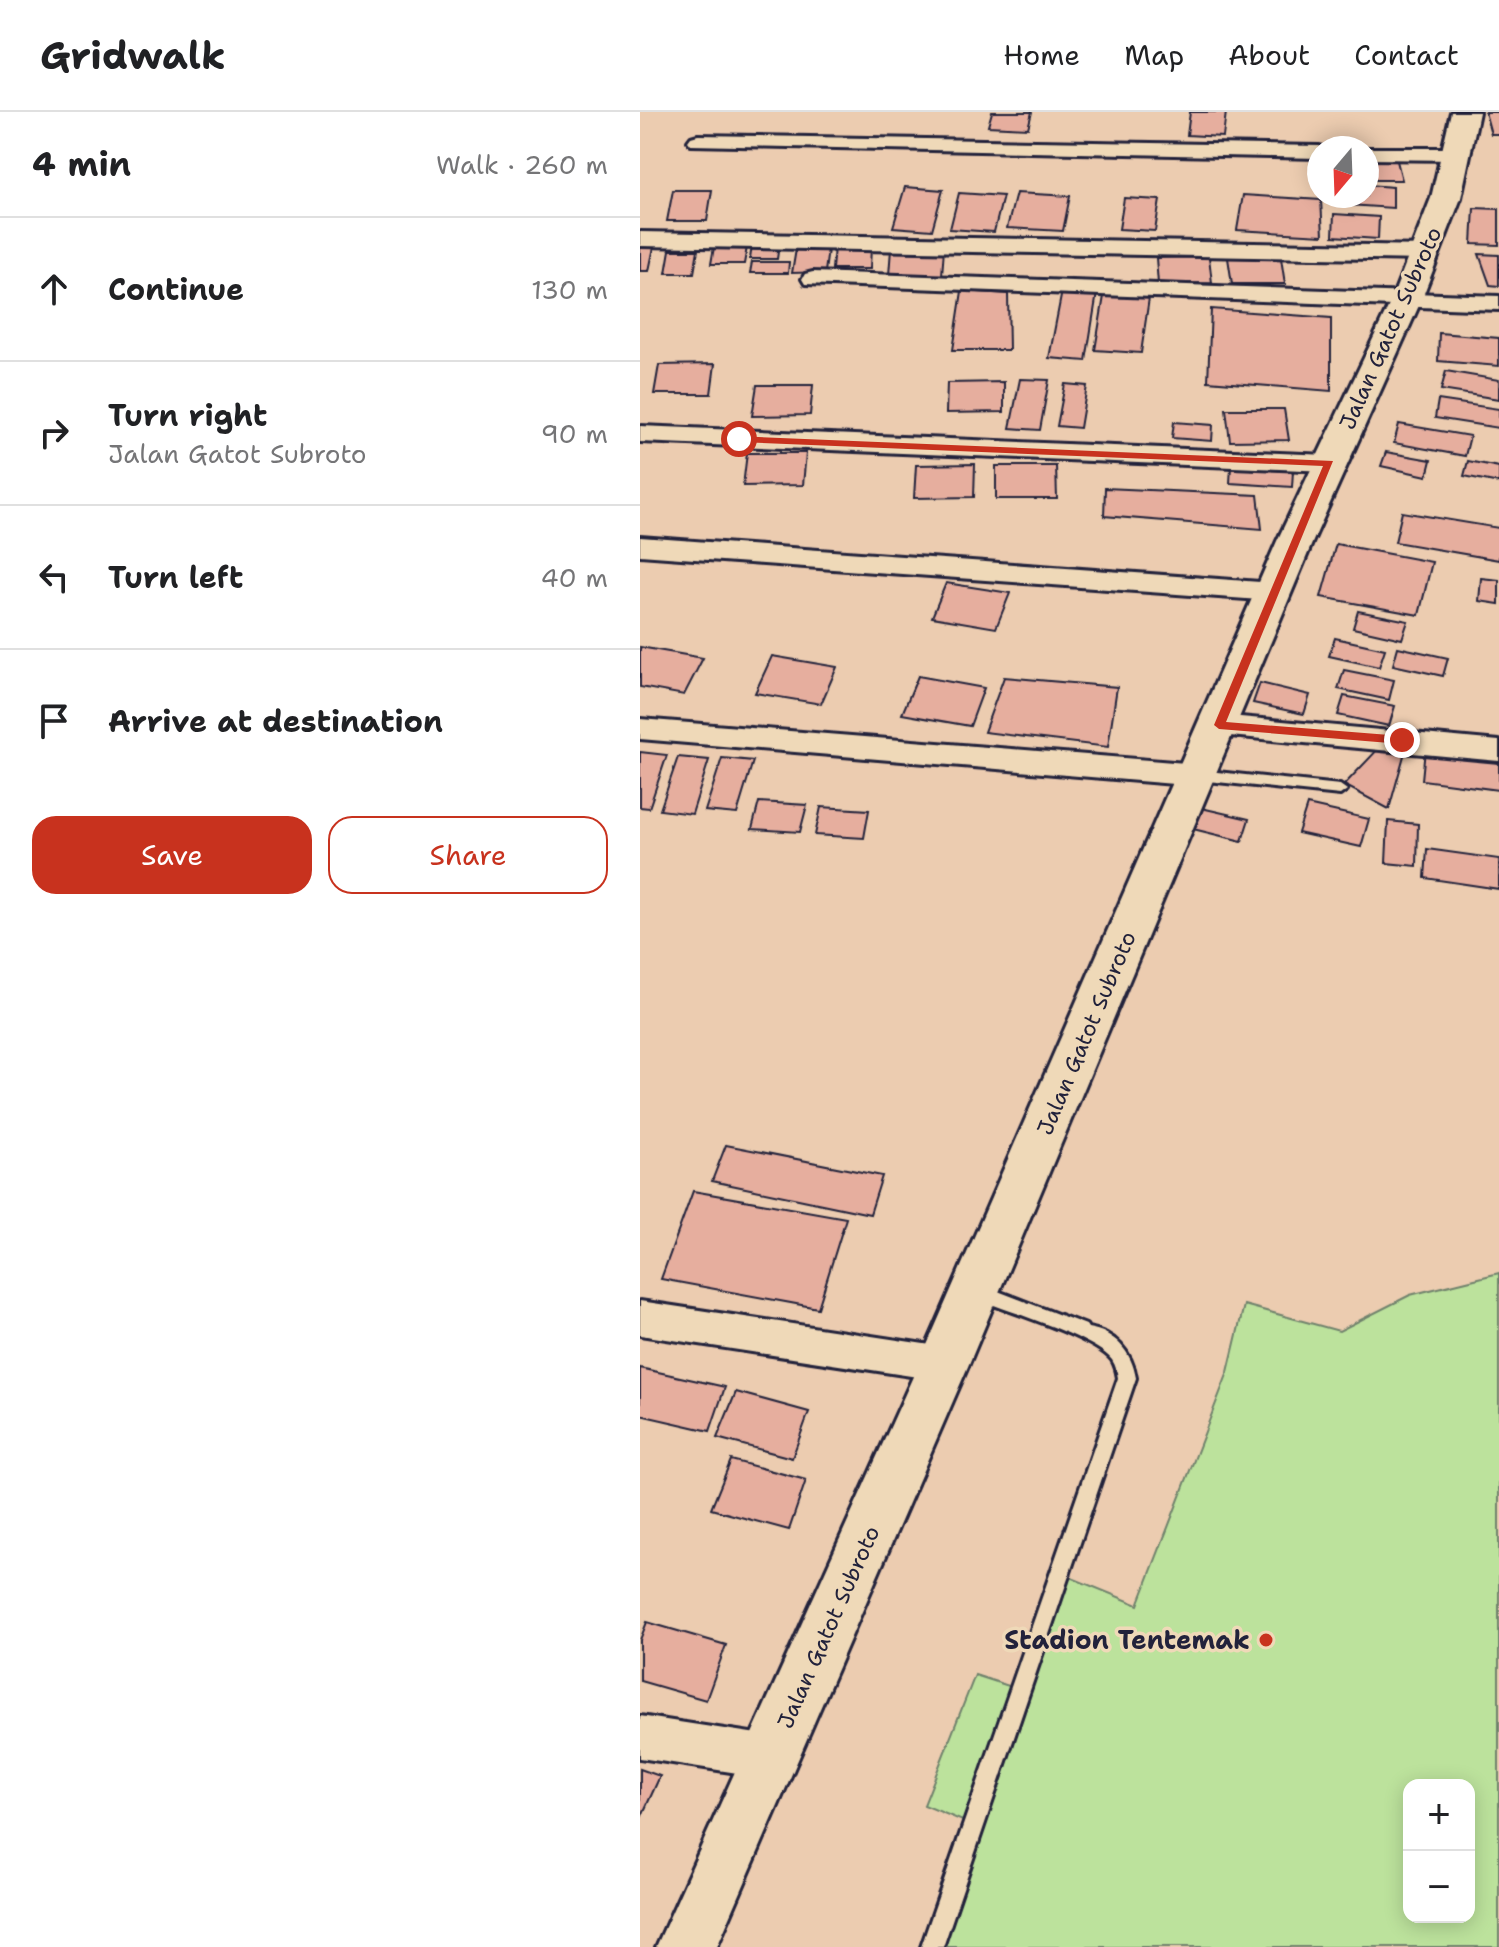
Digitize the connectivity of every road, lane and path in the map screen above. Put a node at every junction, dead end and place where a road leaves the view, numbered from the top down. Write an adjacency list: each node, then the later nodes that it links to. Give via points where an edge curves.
1 (1462, 133): 3 (street); 6 (street, Jalan Gatot Subroto)
2 (698, 141): 4 (street)
3 (1379, 150)
4 (1307, 152)
5 (640, 239): 6 (street)
6 (1426, 253): 8 (street, Jalan Gatot Subroto)
7 (813, 279): 8 (street)
8 (1406, 301): 9 (street); 11 (street, Jalan Gatot Subroto)
9 (1499, 303)
10 (640, 434): 11 (street)
11 (1329, 463): 13 (street, Jalan Gatot Subroto)
12 (640, 546): 13 (street)
13 (1274, 592): 14 (street, Jalan Gatot Subroto)
14 (1219, 725): 16 (street); 17 (street, Jalan Gatot Subroto)
15 (640, 729): 17 (street)
16 (1499, 751)
17 (1198, 775): 18 (lane); 19 (street, Jalan Gatot Subroto)
18 (1340, 790)
19 (975, 1290): 21 (street, Jalan Gatot Subroto); 25 (lane, via 1115,1348 1125,1359 1127,1378)
20 (640, 1318): 21 (street)
21 (944, 1364): 23 (street, Jalan Gatot Subroto)
22 (640, 1737): 23 (street)
23 (770, 1757): 24 (street, Jalan Gatot Subroto)
24 (686, 1947)
25 (932, 1947)

